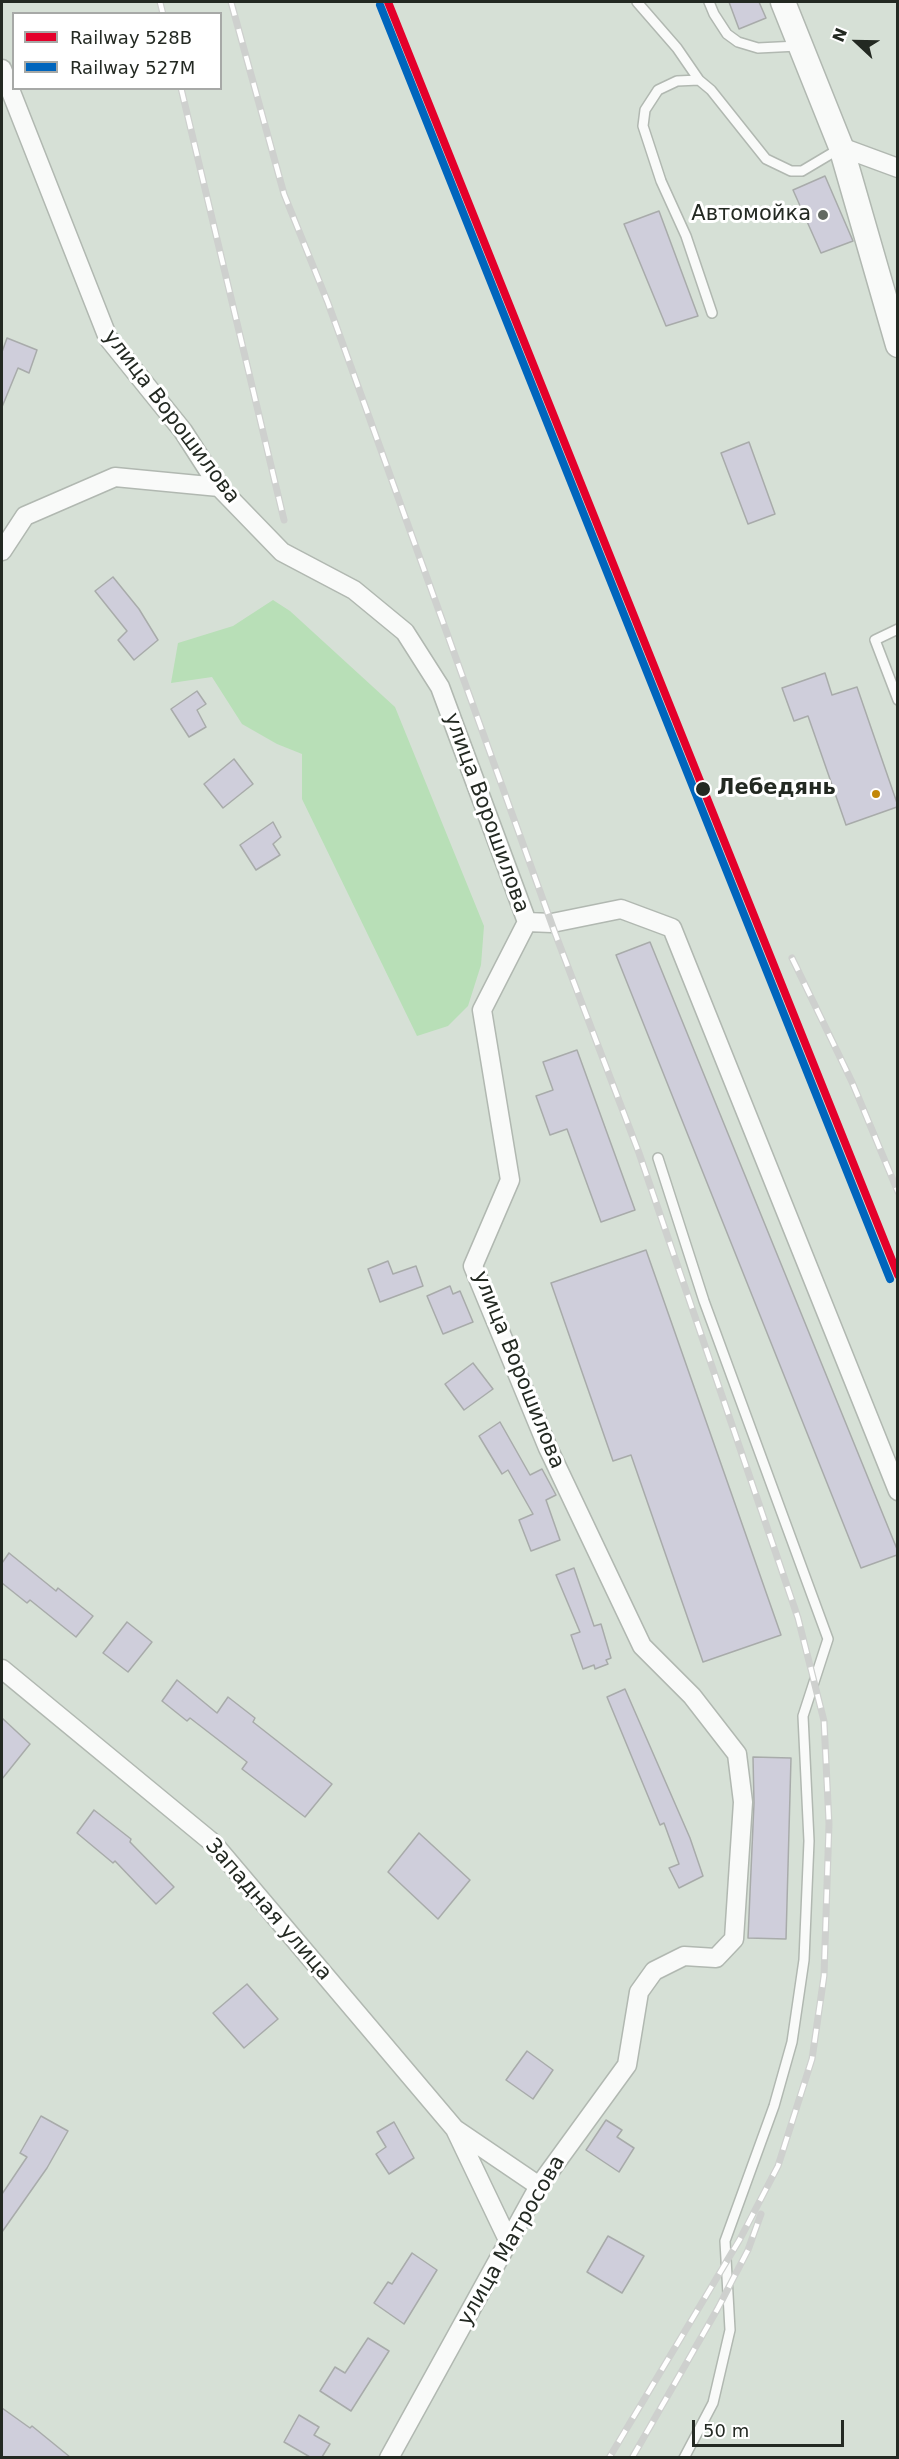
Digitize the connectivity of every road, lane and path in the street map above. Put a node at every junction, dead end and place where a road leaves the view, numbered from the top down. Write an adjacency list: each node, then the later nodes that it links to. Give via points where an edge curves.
1 (637, 2): 6 (lane)
2 (709, 2): 4 (lane, via 727,34 738,42 758,48)
3 (783, 2): 4 (main road)
4 (801, 46): 7 (main road)
5 (2, 69): 11 (street, улица Ворошилова, via 108,338 183,431)
6 (699, 80): 7 (lane, via 766,159 785,169 802,171); 9 (lane, via 677,81 658,90 645,110 643,126)
7 (841, 147): 8 (street); 10 (main road)
8 (897, 168)
9 (712, 313)
10 (897, 345)
11 (219, 487): 12 (street, via 115,477 25,516); 17 (street, улица Ворошилова, via 282,552 354,590 405,632 440,687)
12 (4, 544)
13 (897, 629): 14 (lane, via 875,640)
14 (897, 700)
15 (833, 788): 16 (path)
16 (819, 792)
17 (527, 922): 19 (street, via 552,923 621,909 672,928); 21 (street, улица Ворошилова, via 482,1010 510,1180 473,1266 548,1448 642,1646 692,1696 737,1754 743,1802 734,1939 716,1958 684,1956 654,1971)
18 (658, 1158): 26 (lane, via 704,1301 828,1639 804,1716 809,1841 804,1960 792,2042 774,2106 725,2241 730,2330 713,2403)
19 (897, 1491)
20 (2, 1669): 22 (street, Западная улица, via 213,1843)
21 (639, 1992): 23 (street, улица Матросова, via 627,2065)
22 (455, 2129): 23 (street); 24 (street)
23 (539, 2186): 24 (street, улица Матросова)
24 (509, 2242): 25 (street, улица Матросова)
25 (389, 2457)
26 (684, 2457)

